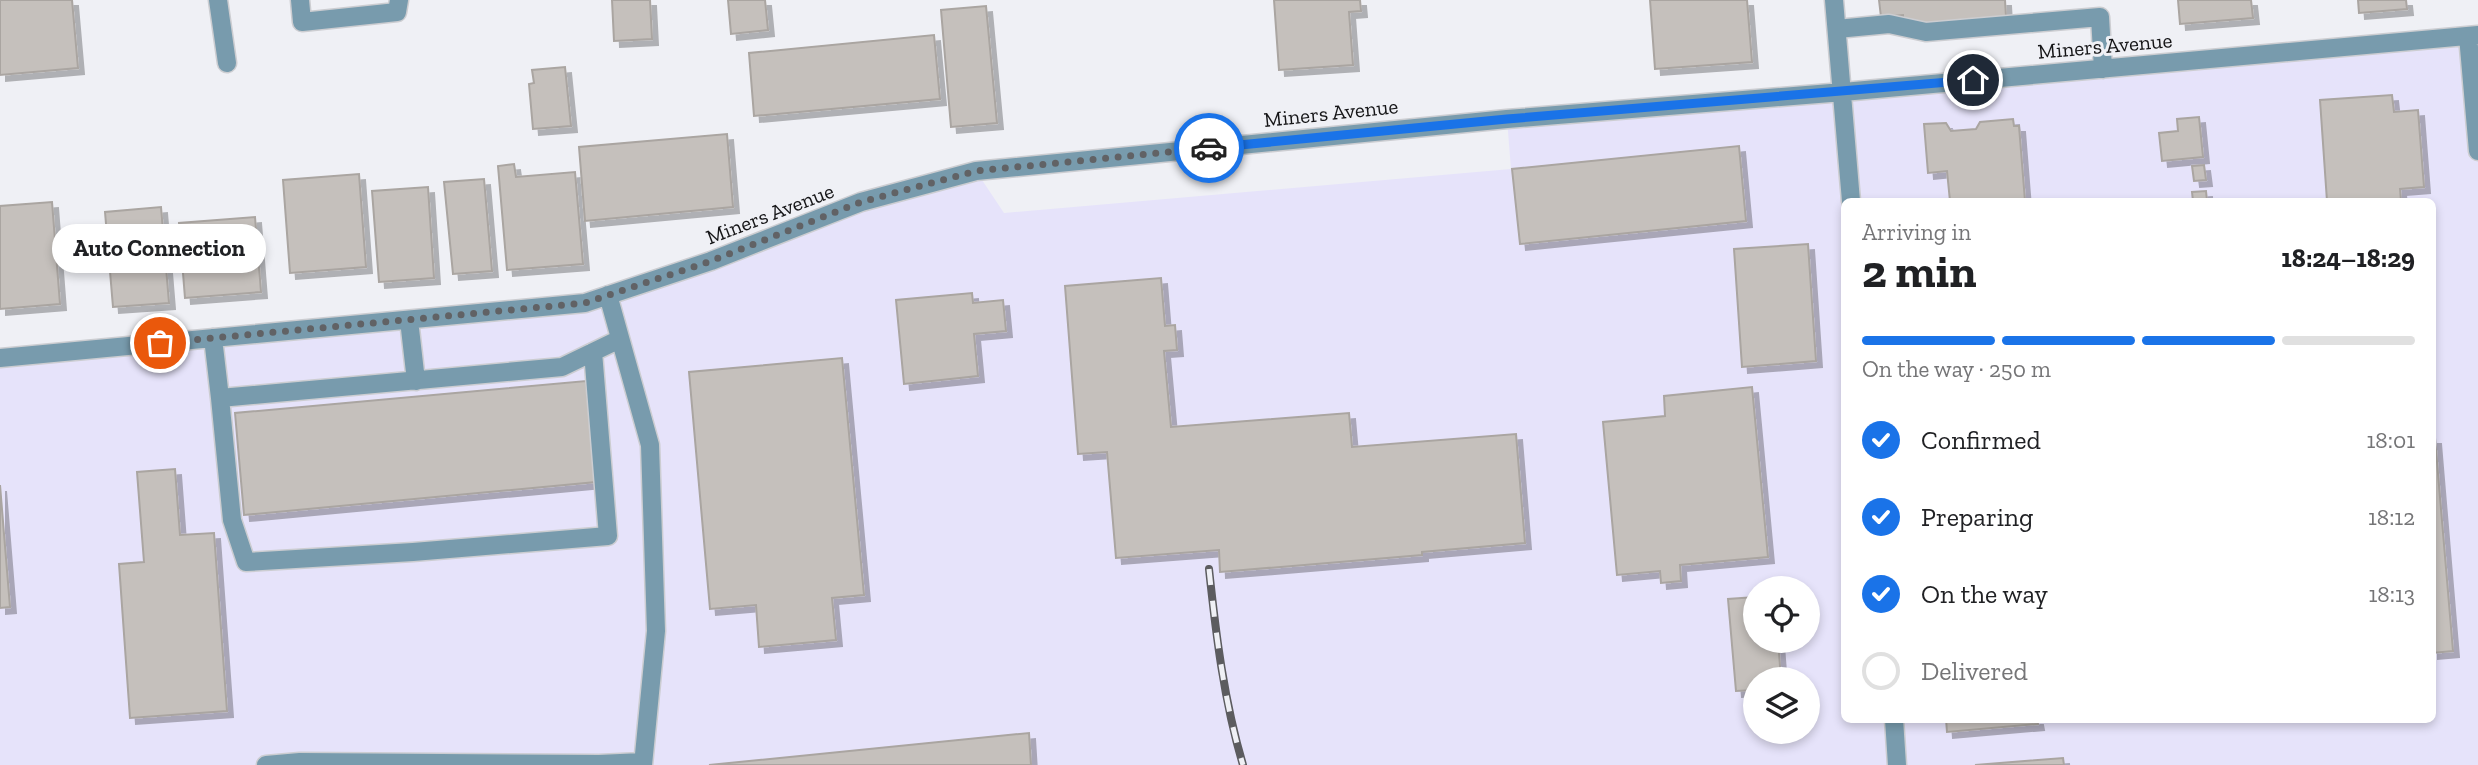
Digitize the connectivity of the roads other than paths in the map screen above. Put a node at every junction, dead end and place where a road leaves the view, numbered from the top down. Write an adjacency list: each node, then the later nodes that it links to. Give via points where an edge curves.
1 (218, 0): 7 (street)
2 (300, 0): 3 (street, via 302,22 397,12)
3 (399, 0)
4 (1833, 0): 5 (street)
5 (1837, 29): 8 (street, via 1889,24 1926,32 2100,18); 9 (street)
6 (2473, 35): 8 (street, Miners Avenue); 10 (street)
7 (227, 63)
8 (2104, 69): 9 (street, Miners Avenue)
9 (1843, 92): 11 (street); 12 (street, Miners Avenue, via 1507,119 976,171 861,202 711,261)
10 (2478, 151)
11 (1852, 198)
12 (608, 295): 13 (street, Miners Avenue, via 585,303); 15 (street)
13 (409, 320): 14 (street, Miners Avenue); 18 (street)
14 (213, 338): 17 (street, Miners Avenue); 19 (street)
15 (620, 339): 16 (street); 21 (street, via 650,445 656,631)
16 (593, 352): 18 (street, via 562,367); 19 (street, via 608,536 246,562 232,520)
17 (0, 358)
18 (416, 381): 19 (street)
19 (220, 398)
20 (1894, 723): 23 (street)
21 (642, 763): 22 (street)
22 (266, 765)
23 (1897, 765)

